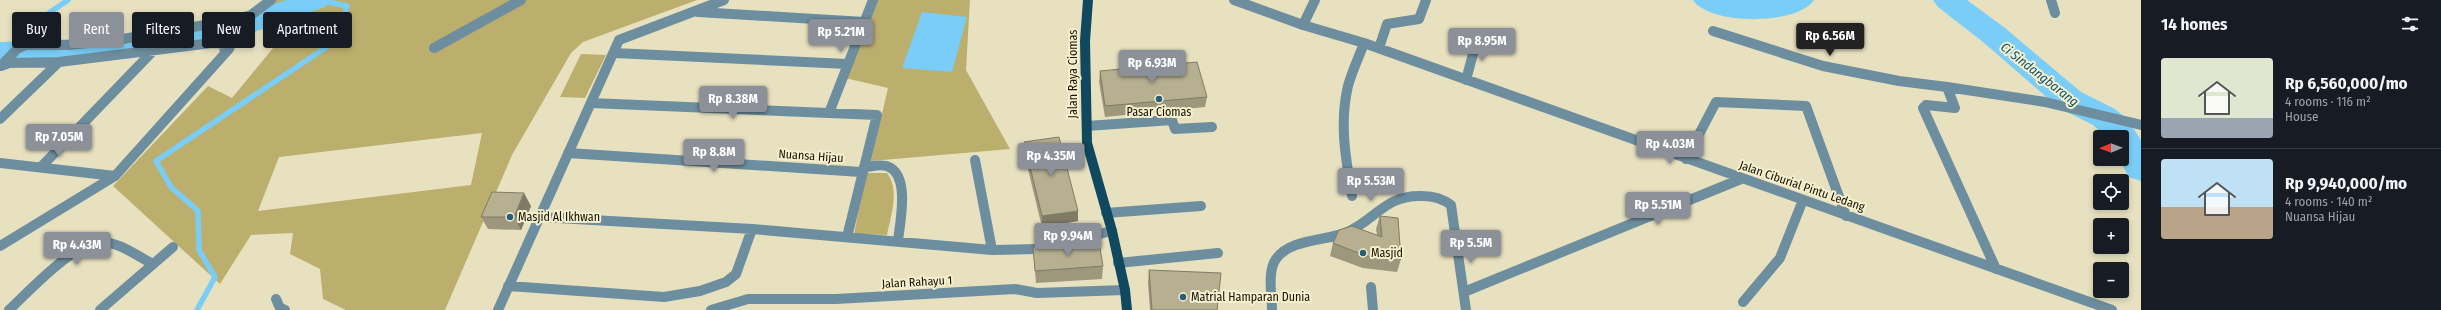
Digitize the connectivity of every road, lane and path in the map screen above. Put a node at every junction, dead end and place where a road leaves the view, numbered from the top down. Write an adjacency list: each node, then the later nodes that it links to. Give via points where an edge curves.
1 (271, 0): 10 (street)
2 (521, 0): 21 (street)
3 (724, 0): 11 (street)
4 (872, 0): 13 (street)
5 (1088, 0): 34 (main road, Jalan Raya Ciomas, via 1085,41)
6 (1234, 0): 14 (street, Jalan Ciburial Pintu Ledang)
7 (1315, 0): 14 (street)
8 (1426, 0): 22 (street, via 1419,19 1387,24)
9 (2051, 0): 12 (street)
10 (255, 12)
11 (694, 12): 13 (street); 24 (street, via 619,40)
12 (2055, 13)
13 (864, 22): 26 (street)
14 (1303, 25): 18 (street, Jalan Ciburial Pintu Ledang)
15 (202, 26): 27 (street, via 118,40 68,45 26,45 17,49)
16 (1713, 31): 29 (street, via 1823,66 1899,81)
17 (1476, 39): 28 (street)
18 (1364, 43): 22 (street, Jalan Ciburial Pintu Ledang); 44 (street, via 1345,104 1345,152)
19 (202, 44): 23 (street)
20 (229, 48): 42 (street)
21 (434, 48)
22 (1379, 48): 28 (street, Jalan Ciburial Pintu Ledang)
23 (153, 51): 25 (street); 40 (street)
24 (614, 53): 26 (street); 30 (street)
25 (59, 62): 27 (street); 32 (street)
26 (848, 64): 31 (street)
27 (3, 65)
28 (1466, 80): 37 (street, Jalan Ciburial Pintu Ledang)
29 (1947, 87): 33 (street, via 2008,95); 62 (street, via 1955,108 1926,105 1923,108)
30 (590, 103): 31 (street); 36 (street)
31 (829, 113): 41 (street, via 877,115)
32 (0, 119)
33 (2141, 125)
34 (1087, 126): 35 (street, via 1172,120 1175,129); 47 (main road, Jalan Raya Ciomas, via 1087,143)
35 (1212, 127)
36 (568, 153): 41 (street, Nuansa Hijau); 49 (street)
37 (1686, 159): 43 (street, Jalan Ciburial Pintu Ledang); 48 (street, via 1716,102 1806,106)
38 (976, 160): 58 (street)
39 (0, 163): 40 (street)
40 (41, 167): 42 (street)
41 (862, 169): 54 (street); 55 (street, Nuansa Hijau, via 888,166 899,176 902,191)
42 (115, 176): 53 (street)
43 (1741, 179): 45 (street, Jalan Ciburial Pintu Ledang); 66 (street)
44 (1352, 196)
45 (1802, 200): 48 (street, Jalan Ciburial Pintu Ledang); 68 (street, via 1780,258)
46 (1201, 206): 47 (street)
47 (1106, 213): 51 (main road, Jalan Raya Ciomas)
48 (1846, 216): 62 (street, Jalan Ciburial Pintu Ledang)
49 (539, 217): 50 (street); 63 (street)
50 (752, 229): 54 (street); 63 (street, via 733,278 725,283 684,294 664,297)
51 (1112, 231): 58 (street, via 1036,248); 60 (main road, Jalan Raya Ciomas)
52 (0, 235): 53 (street)
53 (14, 236): 56 (street)
54 (847, 237): 55 (street)
55 (898, 241): 58 (street)
56 (0, 246)
57 (173, 247): 61 (street)
58 (992, 250)
59 (1218, 252): 60 (street)
60 (1118, 263): 65 (main road, Jalan Raya Ciomas)
61 (153, 264): 69 (street, via 114,245 99,242 85,246 56,267); 70 (street)
62 (1996, 269): 78 (street, Jalan Ciburial Pintu Ledang)
63 (508, 286): 72 (street)
64 (1371, 287): 76 (street)
65 (1125, 290): 73 (street, Jalan Rahayu 1, via 1037,293 1015,289 836,299 748,299); 74 (main road, Jalan Raya Ciomas)
66 (1464, 292): 75 (street, via 1451,205 1444,200 1420,195 1402,197 1372,214 1350,231 1281,254 1274,261); 77 (street)
67 (276, 299): 71 (street, via 280,308)
68 (1743, 302)
69 (9, 310)
70 (100, 310)
71 (285, 310)
72 (498, 310)
73 (713, 310)
74 (1127, 310)
75 (1272, 310)
76 (1373, 310)
77 (1466, 310)
78 (2112, 310)

